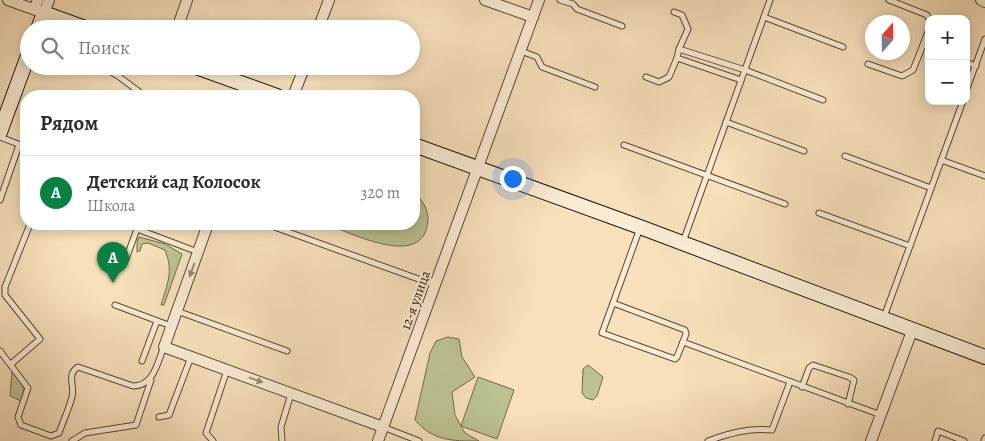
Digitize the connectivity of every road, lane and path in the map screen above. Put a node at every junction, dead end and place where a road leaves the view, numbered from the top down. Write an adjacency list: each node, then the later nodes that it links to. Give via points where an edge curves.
1 (8, 0): 11 (street)
2 (187, 0): 18 (street)
3 (329, 0): 19 (street)
4 (485, 0): 14 (street)
5 (539, 0): 14 (street, 12-я улица)
6 (560, 0): 20 (lane)
7 (770, 0): 15 (lane)
8 (889, 0): 13 (lane)
9 (981, 0): 10 (street)
10 (985, 2)
11 (41, 6): 16 (street); 17 (street)
12 (674, 12): 25 (lane, via 682,15 688,29)
13 (927, 15)
14 (533, 17): 26 (street, 12-я улица)
15 (764, 17): 24 (lane); 31 (lane)
16 (39, 20)
17 (70, 20)
18 (180, 20)
19 (321, 20)
20 (622, 26)
21 (985, 39): 30 (lane)
22 (925, 40): 23 (lane)
23 (923, 45): 28 (lane, via 913,70 902,76)
24 (844, 47)
25 (679, 49): 27 (lane); 31 (lane)
26 (520, 51): 39 (lane, via 537,57 542,67); 54 (street, 12-я улица)
27 (677, 58): 36 (lane, via 669,77 659,82); 37 (lane)
28 (868, 64)
29 (970, 64): 30 (lane)
30 (976, 66): 38 (lane)
31 (745, 70): 37 (lane); 43 (lane)
32 (21, 75): 46 (street)
33 (116, 75): 40 (lane)
34 (214, 75): 41 (street)
35 (301, 75): 42 (street)
36 (646, 77)
37 (741, 80): 45 (lane)
38 (970, 81)
39 (595, 87)
40 (137, 90)
41 (249, 90)
42 (296, 90)
43 (823, 100)
44 (961, 105): 53 (lane)
45 (726, 122): 51 (lane); 55 (lane)
46 (0, 132)
47 (0, 137): 48 (lane)
48 (20, 144): 58 (lane)
49 (624, 145): 55 (lane)
50 (420, 147): 54 (street)
51 (804, 150)
52 (845, 156): 57 (lane)
53 (941, 160): 56 (lane); 57 (lane)
54 (478, 168): 61 (street); 71 (street, 12-я улица)
55 (707, 176): 59 (lane); 67 (lane)
56 (985, 176)
57 (931, 188): 68 (lane)
58 (0, 200)
59 (785, 204)
60 (820, 213): 68 (lane)
61 (640, 227): 67 (street); 72 (lane)
62 (28, 230): 86 (lane, via 5,295 40,339)
63 (137, 230): 70 (lane)
64 (140, 230): 69 (lane)
65 (206, 230): 69 (street)
66 (283, 230): 71 (lane)
67 (683, 243): 75 (street)
68 (910, 246): 75 (lane)
69 (198, 252): 74 (street, one-way to 74)
70 (126, 259)
71 (435, 285): 95 (street, 12-я улица)
72 (613, 303): 79 (lane, via 681,327 686,334); 79 (lane, via 602,333 675,359)
73 (115, 305): 76 (lane)
74 (177, 311): 77 (street); 82 (lane)
75 (883, 320): 78 (street)
76 (157, 321): 77 (lane); 85 (lane)
77 (171, 326): 80 (street)
78 (912, 331): 84 (street); 93 (street)
79 (683, 342): 89 (lane)
80 (164, 346): 83 (street); 88 (lane)
81 (0, 351): 86 (lane)
82 (287, 351)
83 (191, 356): 87 (street); 94 (lane, via 169,415)
84 (985, 357)
85 (142, 361)
86 (10, 364): 88 (lane, via 28,388 19,422 51,436 59,433 72,398 73,371 78,368 133,386 146,384)
87 (228, 370): 91 (street, one-way to 91); 97 (lane, via 206,433)
88 (153, 374): 96 (lane, via 136,425 85,432)
89 (790, 382): 90 (lane); 101 (lane, via 772,430 753,428)
90 (802, 387): 92 (lane); 92 (lane, via 813,365 841,374 854,380)
91 (292, 393): 95 (street, via 352,419); 98 (lane, via 281,427)
92 (848, 404): 93 (lane)
93 (881, 416): 102 (street)
94 (159, 417)
95 (383, 427): 99 (street, 12-я улица); 100 (lane)
96 (72, 441)
97 (213, 441)
98 (282, 441)
99 (378, 441)
100 (419, 441)
101 (708, 441)
102 (871, 441)
103 (935, 441): 104 (lane, via 938,431)
104 (964, 441)

